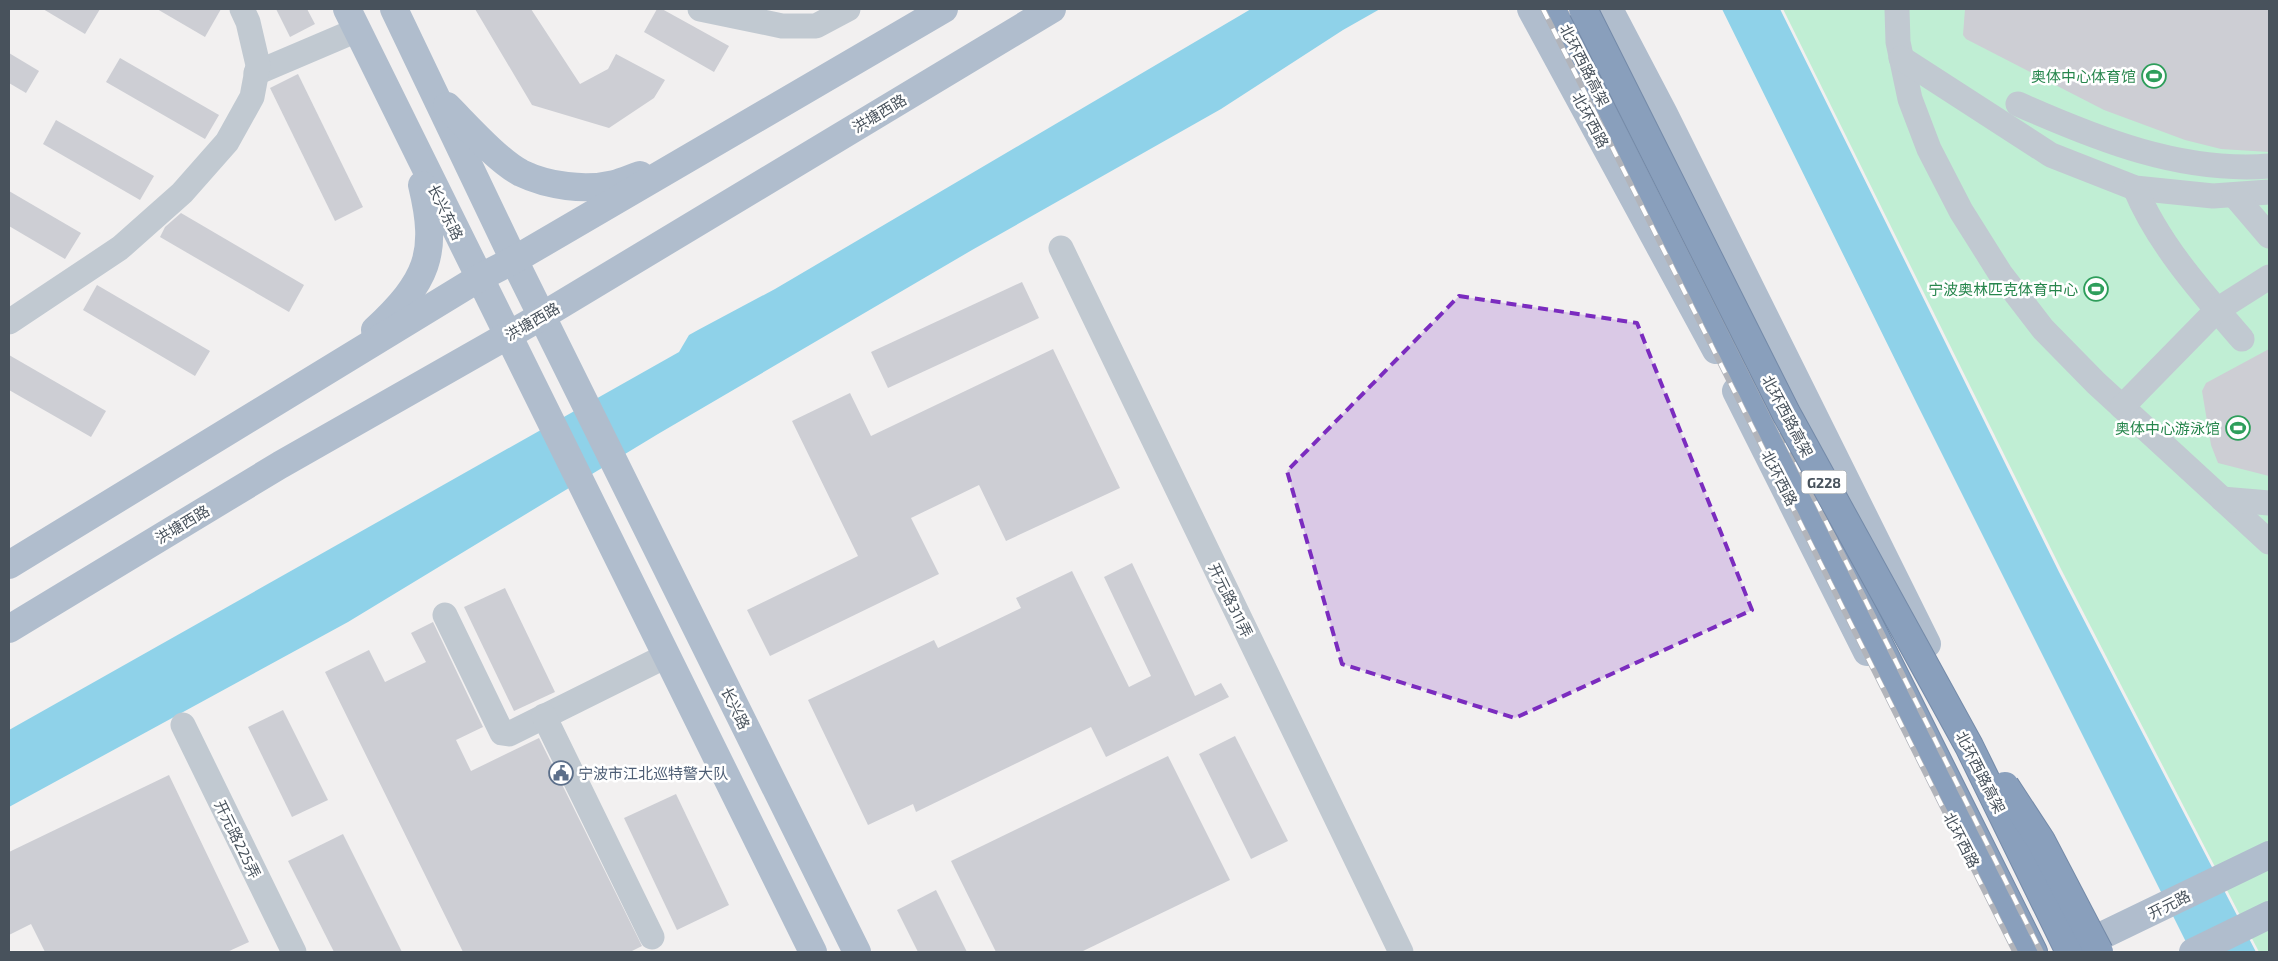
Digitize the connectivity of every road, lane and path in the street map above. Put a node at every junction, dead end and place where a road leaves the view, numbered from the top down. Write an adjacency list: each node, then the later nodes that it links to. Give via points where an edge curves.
1 (242, 9): 14 (street, via 258,65)
2 (394, 9): 15 (main road)
3 (700, 9): 4 (street, via 782,26 816,26)
4 (848, 9)
5 (944, 9): 18 (main road)
6 (1052, 9): 29 (main road, 洪塘西路)
7 (1530, 9): 54 (main road, 北环西路, via 1709,338)
8 (1556, 9): 55 (highway, 北环西路高架 / G228)
9 (1583, 9): 49 (highway, 北环西路高架 / G228, bridge, via 1786,413)
10 (1610, 9): 49 (main road)
11 (1897, 9): 13 (street)
12 (352, 19): 14 (street); 17 (main road, 长兴东路)
13 (1901, 58): 20 (street, via 2050,155); 34 (street, via 1910,99 1930,149 1975,234 2043,329)
14 (256, 73): 30 (street, via 252,97 227,142 182,193 120,248)
15 (434, 93): 18 (main road, via 487,146 520,172 547,183 584,187 614,184); 25 (main road)
16 (2018, 104): 19 (street, via 2082,132 2162,158 2242,168)
17 (412, 142): 27 (main road, 长兴东路); 33 (main road, via 429,214 430,247 421,278 393,313)
18 (693, 156): 25 (main road)
19 (2269, 166)
20 (2136, 188): 22 (street); 28 (street, via 2153,227)
21 (2269, 192): 22 (street)
22 (2234, 195): 23 (street)
23 (2269, 236)
24 (1061, 248): 53 (street, 开元路311弄)
25 (514, 260): 27 (main road); 29 (main road)
26 (2269, 277): 28 (street)
27 (479, 278): 31 (main road, 长兴东路); 33 (main road)
28 (2217, 310): 32 (street); 34 (street)
29 (542, 316): 31 (main road, 洪塘西路); 52 (main road, 长兴路)
30 (9, 322)
31 (507, 336): 42 (main road, 洪塘西路, via 280,465); 43 (main road, 长兴东路)
32 (2242, 339)
33 (335, 366): 40 (main road)
34 (2122, 407): 35 (street)
35 (2222, 499): 36 (street); 37 (street)
36 (2269, 503)
37 (2245, 520): 38 (street); 39 (street)
38 (2269, 526)
39 (2269, 542)
40 (9, 566)
41 (446, 616): 44 (street, via 502,733 509,734)
42 (9, 629)
43 (666, 656): 44 (street); 51 (main road)
44 (544, 716): 48 (street)
45 (183, 725): 50 (street, 开元路225弄)
46 (2269, 855): 49 (main road, 开元路)
47 (2269, 915): 56 (main road)
48 (652, 937)
49 (2079, 951)
50 (294, 952)
51 (813, 952)
52 (857, 952)
53 (1401, 952)
54 (2018, 952)
55 (2033, 952)
56 (2193, 952)

